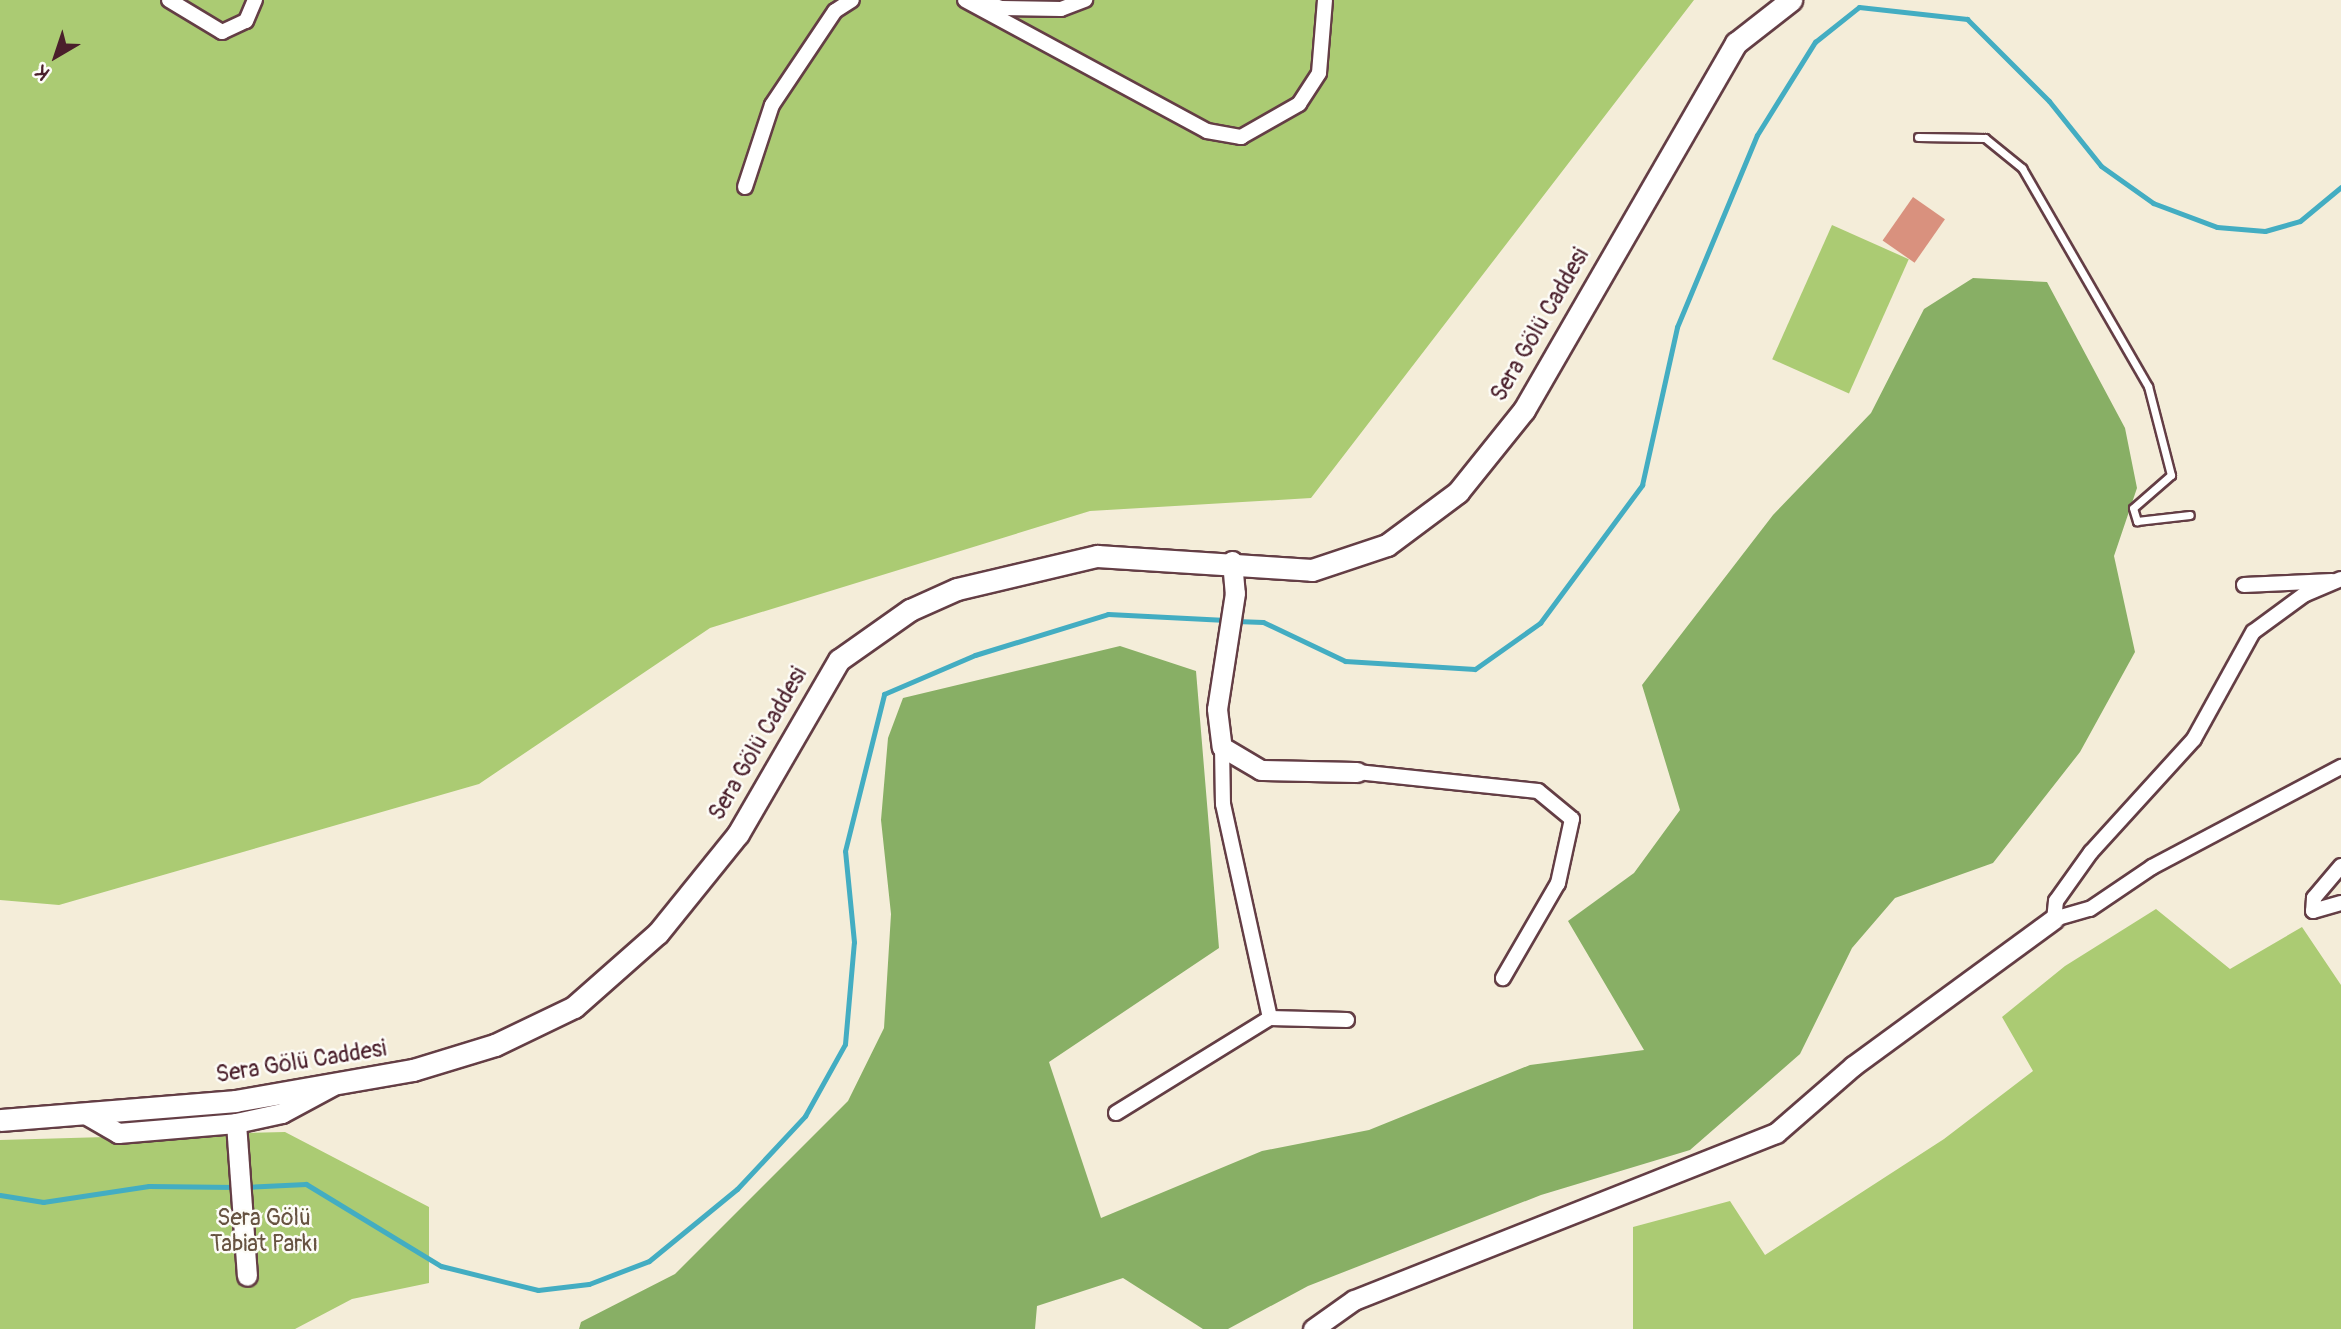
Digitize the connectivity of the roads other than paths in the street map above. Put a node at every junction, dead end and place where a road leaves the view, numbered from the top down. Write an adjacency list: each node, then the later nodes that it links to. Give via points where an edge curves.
1 (169, 0): 2 (street, via 222,32 246,22)
2 (255, 0)
3 (852, 0): 10 (street, via 835,10 772,105)
4 (965, 0): 7 (street, via 1207,131 1241,137 1299,104 1319,73)
5 (976, 0): 6 (street, via 1002,8 1060,9)
6 (1085, 0)
7 (1325, 0)
8 (1791, 0): 12 (main road, Sera Gölü Caddesi, via 1736,43 1524,410 1458,492 1387,545 1312,570)
9 (1918, 137): 11 (lane, via 1985,138 2022,168 2148,386 2171,475 2133,508 2137,521)
10 (745, 187)
11 (2190, 515)
12 (1232, 561): 15 (street, via 1235,593 1217,709); 24 (main road, Sera Gölü Caddesi, via 1097,556 957,589 910,610 839,660 738,834 658,933 574,1007 495,1045 413,1070)
13 (2339, 581): 14 (street); 20 (street, via 2305,594 2253,632 2194,739 2091,852 2056,901)
14 (2244, 585)
15 (1222, 747): 17 (street, via 1261,771); 22 (street, via 1223,804)
16 (2341, 767): 20 (street, via 2152,867 2090,909)
17 (1357, 772): 21 (street, via 1538,791 1572,819 1558,883)
18 (2341, 866): 19 (street, via 2315,898 2313,911)
19 (2341, 903)
20 (2054, 919): 30 (street, via 1853,1066 1776,1133 1354,1300)
21 (1503, 978)
22 (1270, 1018): 23 (street); 25 (street)
23 (1347, 1020)
24 (341, 1082): 26 (main road, Sera Gölü Caddesi, via 235,1101); 28 (street, via 282,1113)
25 (1116, 1113)
26 (87, 1115): 27 (main road, Sera Gölü Caddesi); 28 (street, via 118,1133)
27 (0, 1120)
28 (236, 1123): 29 (street)
29 (247, 1276)
30 (1313, 1329)

